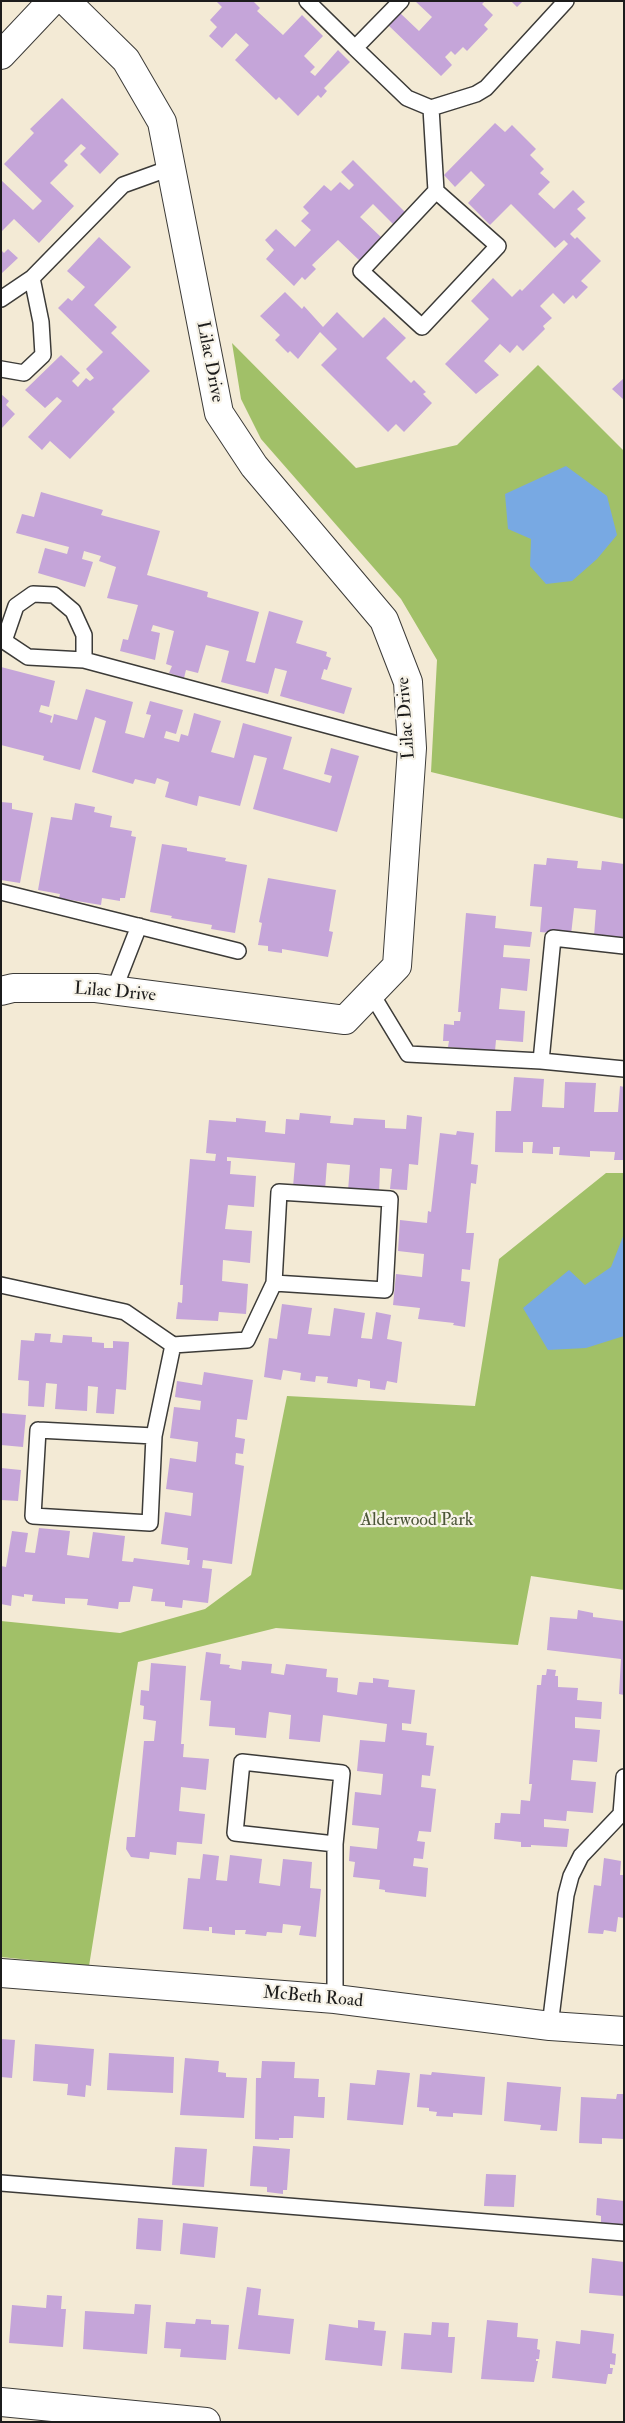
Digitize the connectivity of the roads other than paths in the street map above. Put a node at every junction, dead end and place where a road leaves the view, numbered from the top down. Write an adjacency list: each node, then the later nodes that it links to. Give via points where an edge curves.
1 (52, 1): 7 (street)
2 (66, 1): 9 (street, Lilac Drive, via 126,60 162,122)
3 (307, 1): 6 (lane)
4 (401, 1): 6 (lane)
5 (566, 1): 8 (lane, via 486,88)
6 (355, 48): 8 (lane, via 407,98)
7 (1, 55)
8 (431, 108): 10 (lane)
9 (172, 167): 11 (lane, via 123,185); 15 (street, Lilac Drive, via 219,413 254,466 384,620 408,682)
10 (436, 190): 10 (lane, via 361,271 422,328 498,246)
11 (32, 278): 12 (lane); 13 (lane, via 41,322 43,354 24,373)
12 (1, 299)
13 (1, 369)
14 (84, 660): 14 (lane, via 84,635 73,611 54,595 33,594 16,606 4,640 28,657); 15 (lane)
15 (412, 748): 22 (street, Lilac Drive, via 397,966)
16 (1, 892): 17 (lane)
17 (139, 926): 19 (lane); 20 (lane)
18 (624, 946): 23 (lane, via 553,938)
19 (238, 950)
20 (114, 990): 21 (street, Lilac Drive, via 12,988); 22 (street, Lilac Drive, via 345,1020)
21 (1, 991)
22 (371, 993): 23 (lane, via 408,1054)
23 (542, 1061): 24 (lane)
24 (624, 1069)
25 (274, 1284): 25 (lane, via 385,1290 390,1199 279,1192); 27 (lane, via 247,1340)
26 (1, 1285): 27 (lane, via 125,1312)
27 (173, 1345): 28 (lane)
28 (154, 1436): 28 (lane, via 38,1430 33,1516 150,1522)
29 (624, 1777): 30 (lane)
30 (623, 1814): 34 (lane, via 581,1856 571,1876)
31 (335, 1844): 31 (lane, via 235,1833 242,1762 342,1773); 33 (lane)
32 (1, 1973): 33 (street, McBeth Road)
33 (335, 1999): 34 (street, McBeth Road)
34 (550, 2026): 35 (street, McBeth Road)
35 (624, 2031)
36 (1, 2183): 37 (lane)
37 (624, 2233)
38 (1, 2402): 39 (street)
39 (206, 2422)

